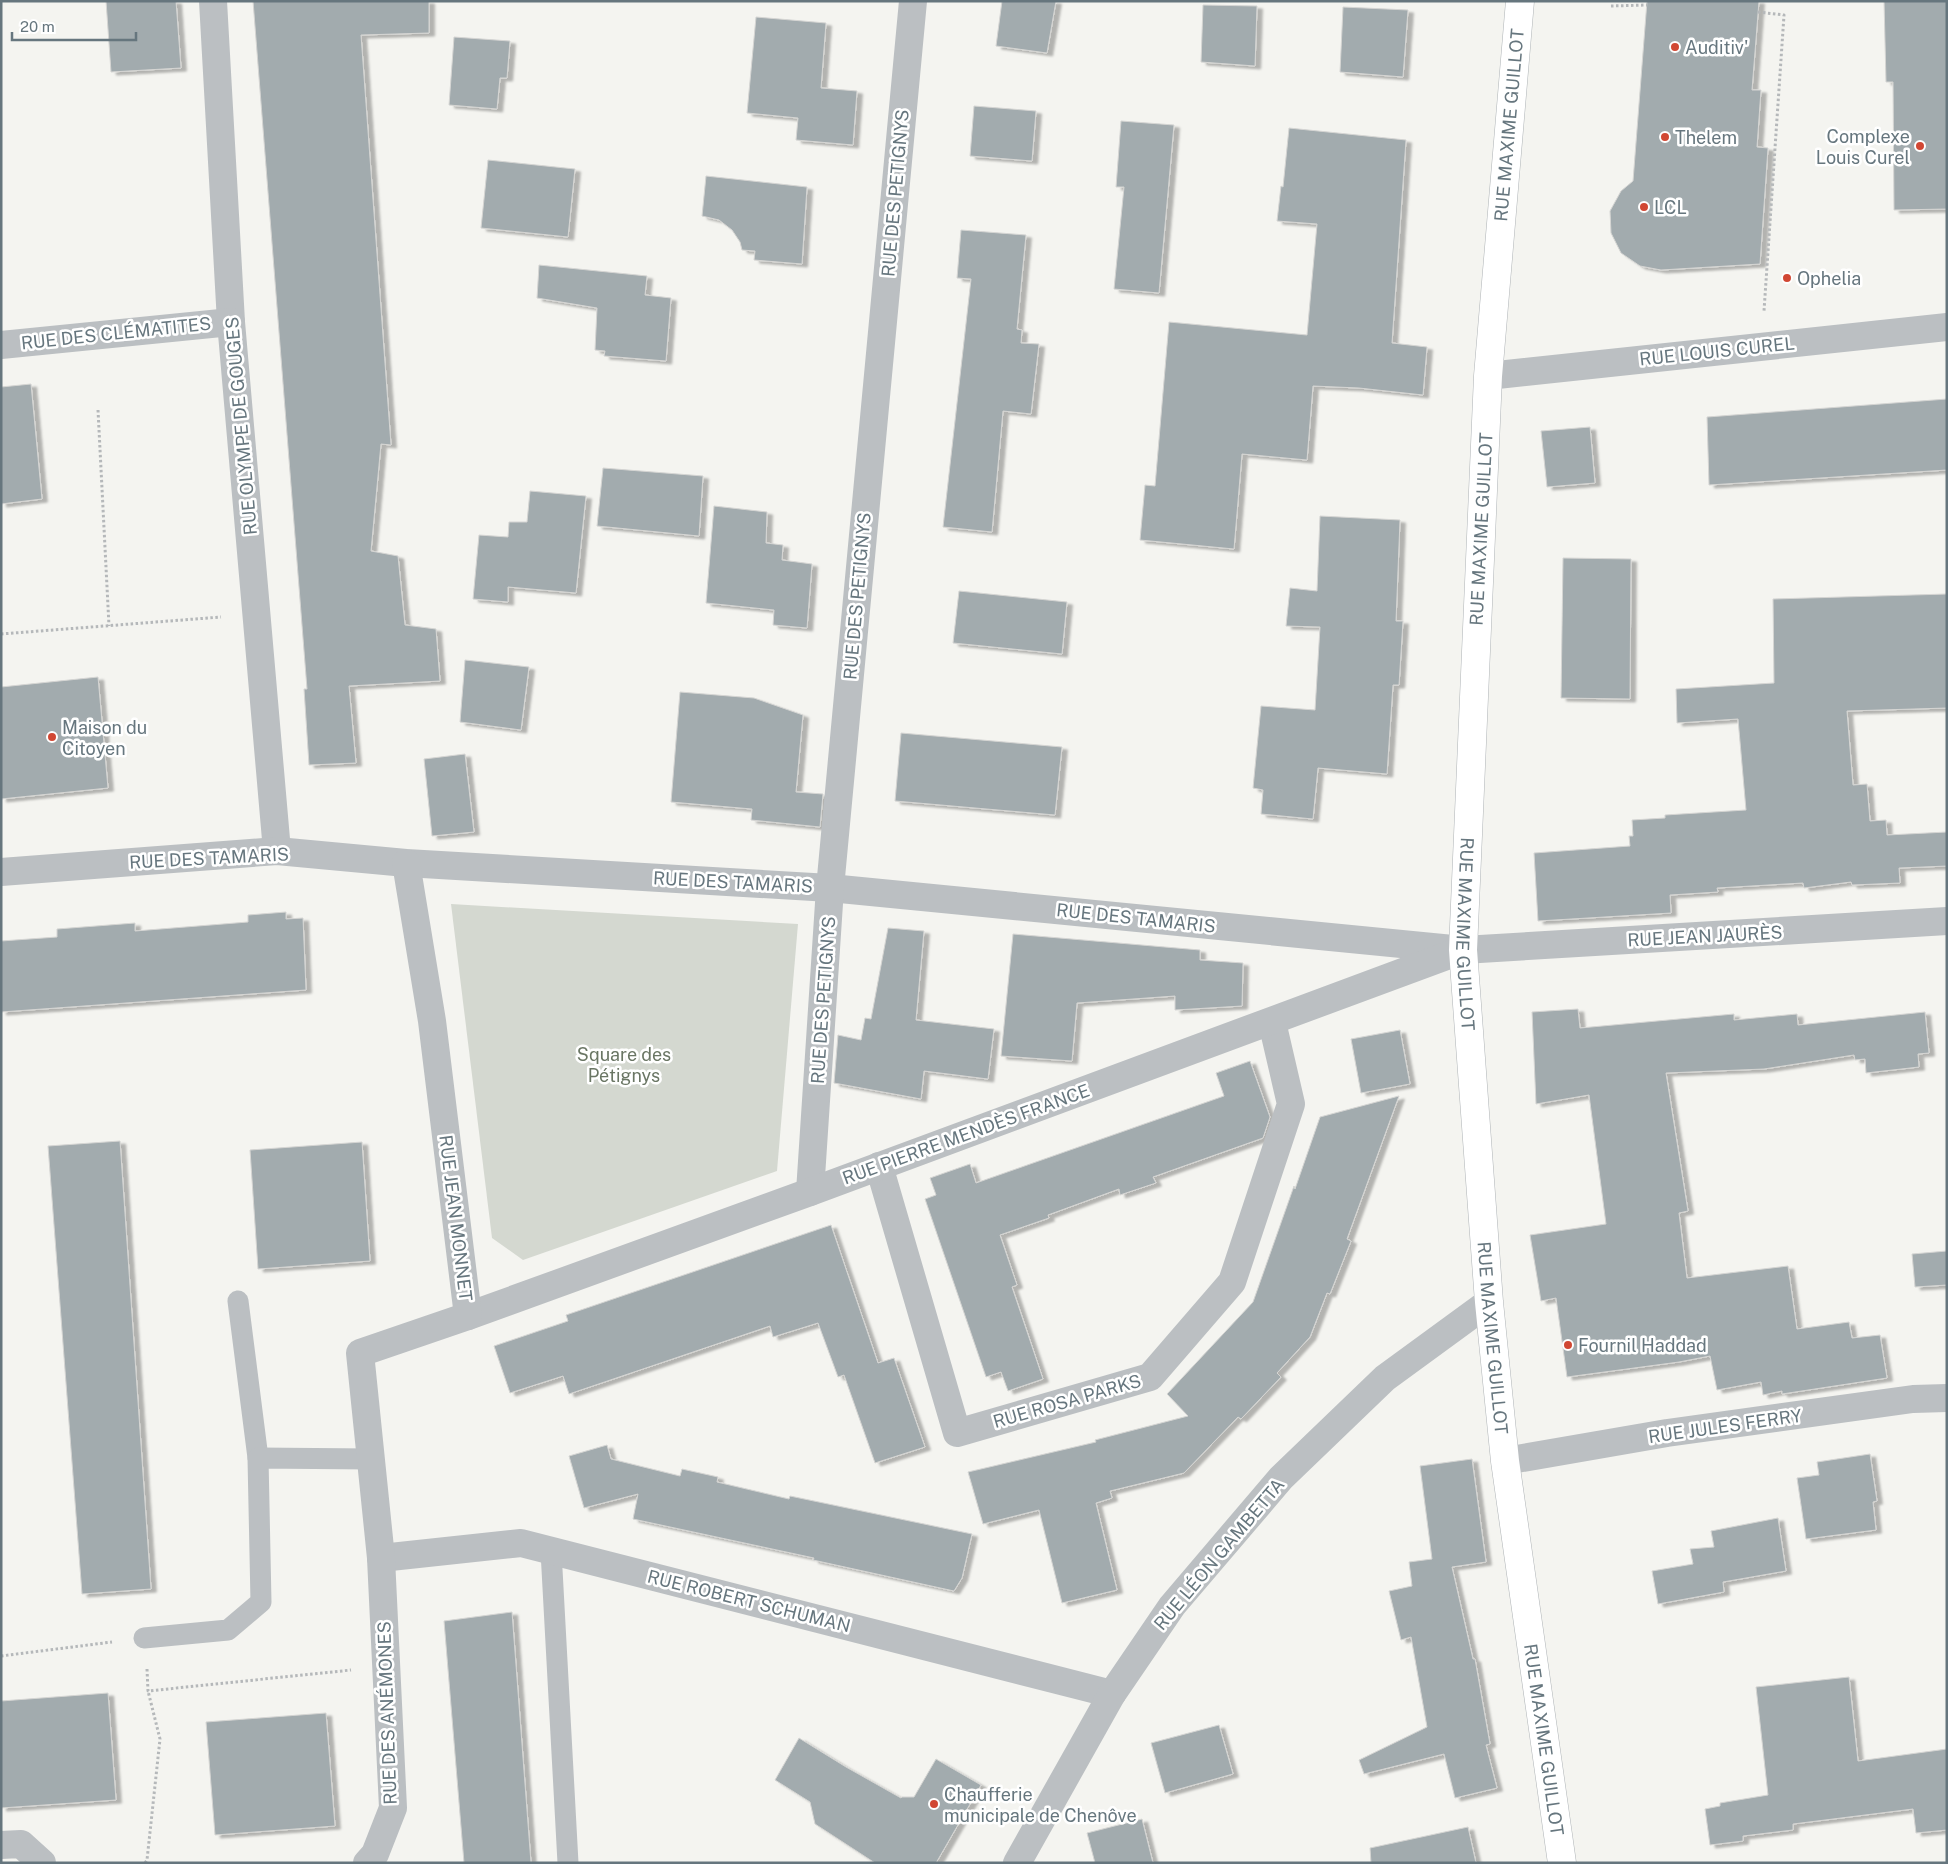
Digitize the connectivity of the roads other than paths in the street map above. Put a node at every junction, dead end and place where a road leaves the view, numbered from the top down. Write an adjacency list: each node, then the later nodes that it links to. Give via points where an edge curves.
1 (213, 1): 4 (street, RUE OLYMPE DE GOUGES)
2 (913, 1): 11 (street, RUE DES PETIGNYS)
3 (1520, 1): 7 (street, RUE MAXIME GUILLOT)
4 (231, 322): 6 (street, RUE DES CLÉMATITES); 8 (street, RUE OLYMPE DE GOUGES)
5 (1947, 327): 7 (street, RUE LOUIS CUREL)
6 (1, 345)
7 (1488, 376): 13 (street, RUE MAXIME GUILLOT)
8 (277, 851): 9 (street, RUE DES TAMARIS); 10 (street, RUE DES TAMARIS)
9 (406, 863): 11 (street, RUE DES TAMARIS); 19 (street, RUE JEAN MONNET, via 432,1021)
10 (1, 872)
11 (830, 888): 13 (street, RUE DES TAMARIS); 16 (street, RUE DES PETIGNYS)
12 (1947, 921): 13 (street, RUE JEAN JAURÈS)
13 (1463, 950): 14 (street, RUE PIERRE MENDÈS FRANCE); 18 (street, RUE MAXIME GUILLOT)
14 (1272, 1022): 15 (street, RUE PIERRE MENDÈS FRANCE); 15 (street, RUE ROSA PARKS, via 1291,1104 1232,1282 1150,1378 956,1432)
15 (879, 1166): 16 (street, RUE PIERRE MENDÈS FRANCE)
16 (810, 1192): 19 (street, RUE PIERRE MENDÈS FRANCE)
17 (238, 1301): 21 (lane)
18 (1489, 1302): 23 (street, RUE MAXIME GUILLOT); 27 (street, RUE LÉON GAMBETTA, via 1385,1378 1281,1478 1172,1606)
19 (468, 1316): 22 (street, RUE JEAN MONNET, via 360,1353)
20 (1947, 1398): 23 (street, RUE JULES FERRY, via 1667,1433)
21 (258, 1458): 22 (lane); 26 (lane, via 261,1602 228,1630)
22 (372, 1459): 25 (street, RUE JEAN MONNET)
23 (1505, 1461): 33 (street, RUE MAXIME GUILLOT)
24 (551, 1551): 25 (street, RUE ROBERT SCHUMAN, via 521,1543); 27 (street, RUE ROBERT SCHUMAN); 31 (lane)
25 (382, 1558): 30 (street, RUE DES ANÉMONES, via 394,1808 375,1854)
26 (144, 1638)
27 (1112, 1694): 32 (street, RUE LÉON GAMBETTA)
28 (1, 1845): 29 (street, via 22,1844)
29 (42, 1863)
30 (367, 1863)
31 (568, 1863)
32 (1017, 1863)
33 (1562, 1863)

